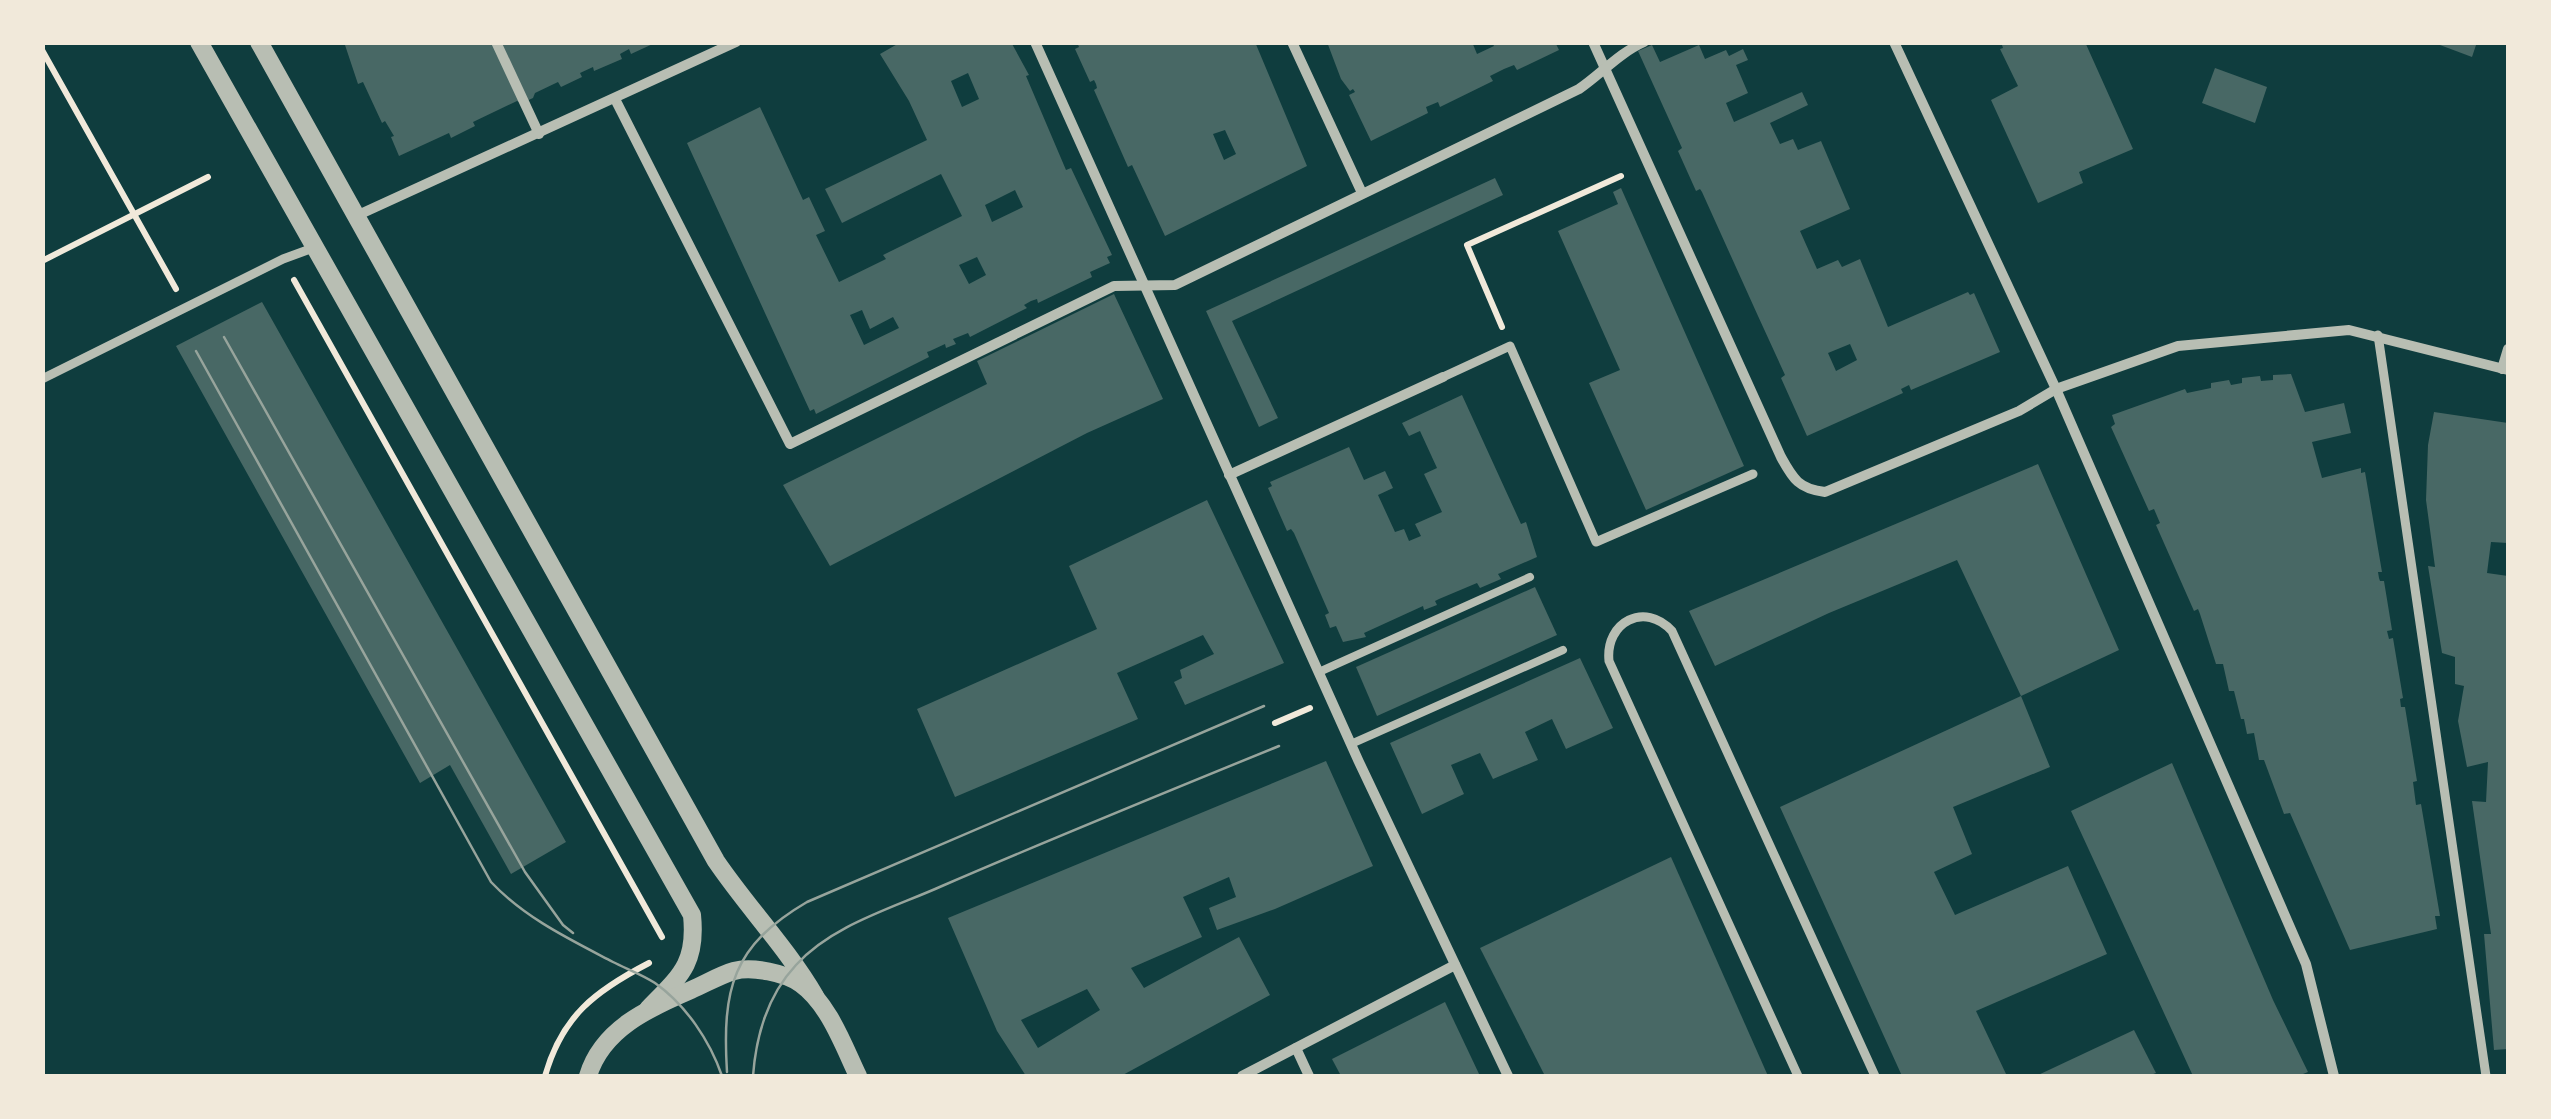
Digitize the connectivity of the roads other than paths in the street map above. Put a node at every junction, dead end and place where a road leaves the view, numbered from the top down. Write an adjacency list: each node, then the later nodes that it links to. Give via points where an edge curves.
1 (199, 42): 15 (street)
2 (259, 42): 14 (street)
3 (496, 42): 12 (street)
4 (736, 42): 11 (street)
5 (1035, 42): 16 (street)
6 (1292, 42): 13 (street)
7 (1593, 42): 10 (street)
8 (1644, 42): 10 (street)
9 (1894, 42): 22 (street)
10 (1606, 70): 13 (street); 22 (street, via 1781,457 1807,490 1825,492 2019,411)
11 (615, 99): 12 (street); 16 (street, via 790,444 1114,286)
12 (539, 134): 14 (street)
13 (1362, 193): 16 (street, via 1175,285)
14 (355, 216): 30 (street, via 716,861)
15 (313, 248): 21 (street); 31 (street, via 692,915 690,959)
16 (1146, 287): 24 (street)
17 (2378, 335): 19 (street); 22 (street, via 2349,330 2178,346); 41 (street)
18 (2508, 349): 19 (street)
19 (2505, 370)
20 (1443, 377): 23 (street, via 1510,346 1596,542); 24 (street)
21 (42, 380)
22 (2056, 389): 40 (street, via 2306,964)
23 (1753, 474)
24 (1229, 475): 27 (street)
25 (1530, 578): 27 (lane)
26 (1564, 650): 28 (lane)
27 (1319, 672): 28 (street)
28 (1351, 744): 29 (street)
29 (1455, 965): 32 (street); 37 (street)
30 (815, 996): 31 (street, via 782,976 737,970); 34 (street)
31 (648, 1009): 33 (street, via 598,1052)
32 (1296, 1048): 35 (street); 36 (street)
33 (588, 1076)
34 (858, 1076)
35 (1242, 1076)
36 (1309, 1076)
37 (1508, 1076)
38 (1798, 1076): 39 (street, via 1609,660 1613,634 1634,617 1655,618 1672,631)
39 (1874, 1076)
40 (2334, 1076)
41 (2486, 1076)

